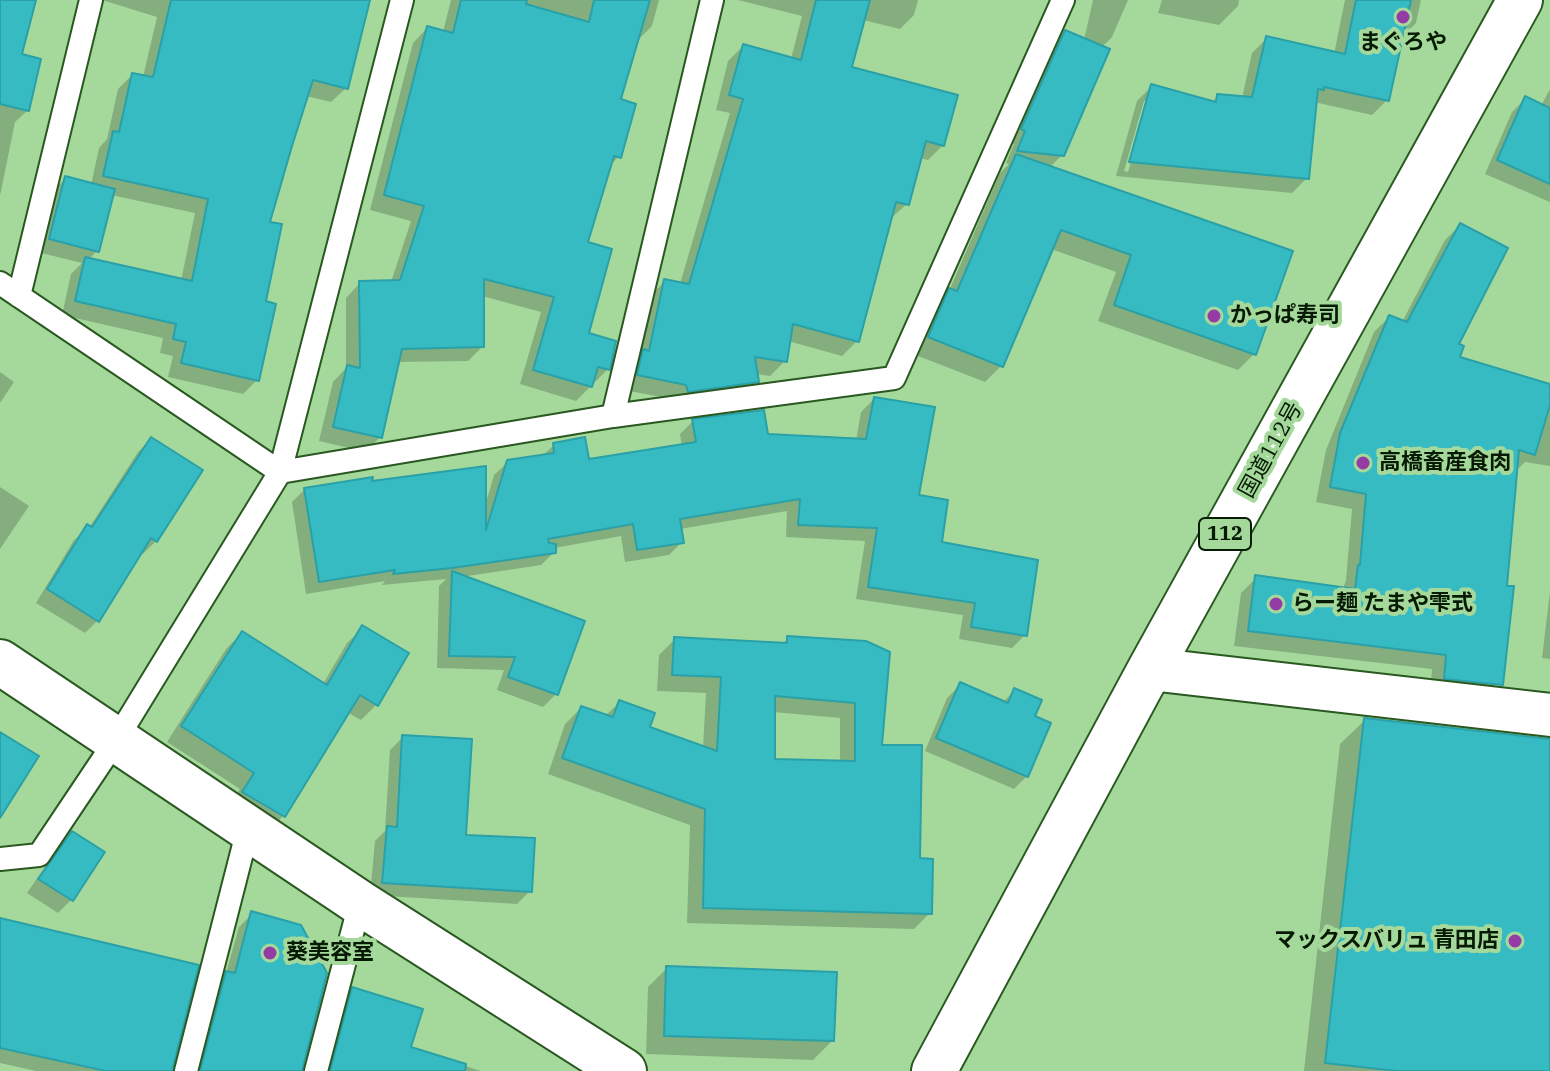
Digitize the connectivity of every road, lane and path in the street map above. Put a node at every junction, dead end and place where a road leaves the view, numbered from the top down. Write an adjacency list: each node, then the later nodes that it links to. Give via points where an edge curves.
1 (91, 0): 7 (lane)
2 (402, 0): 9 (lane)
3 (712, 0): 8 (lane)
4 (1063, 0): 8 (lane, via 894,378)
5 (1520, 0): 11 (main road, 国道112号 / 112)
6 (0, 283): 7 (lane)
7 (19, 296): 9 (lane)
8 (613, 416): 9 (lane)
9 (280, 472): 13 (lane)
10 (0, 662): 13 (main road)
11 (1150, 669): 12 (street); 20 (main road, 国道112号 / 112)
12 (1550, 715)
13 (116, 740): 14 (main road); 15 (lane, via 39,855)
14 (248, 829): 16 (main road); 17 (lane)
15 (0, 859)
16 (360, 903): 18 (lane); 19 (main road)
17 (186, 1071)
18 (316, 1071)
19 (624, 1071)
20 (934, 1071)

